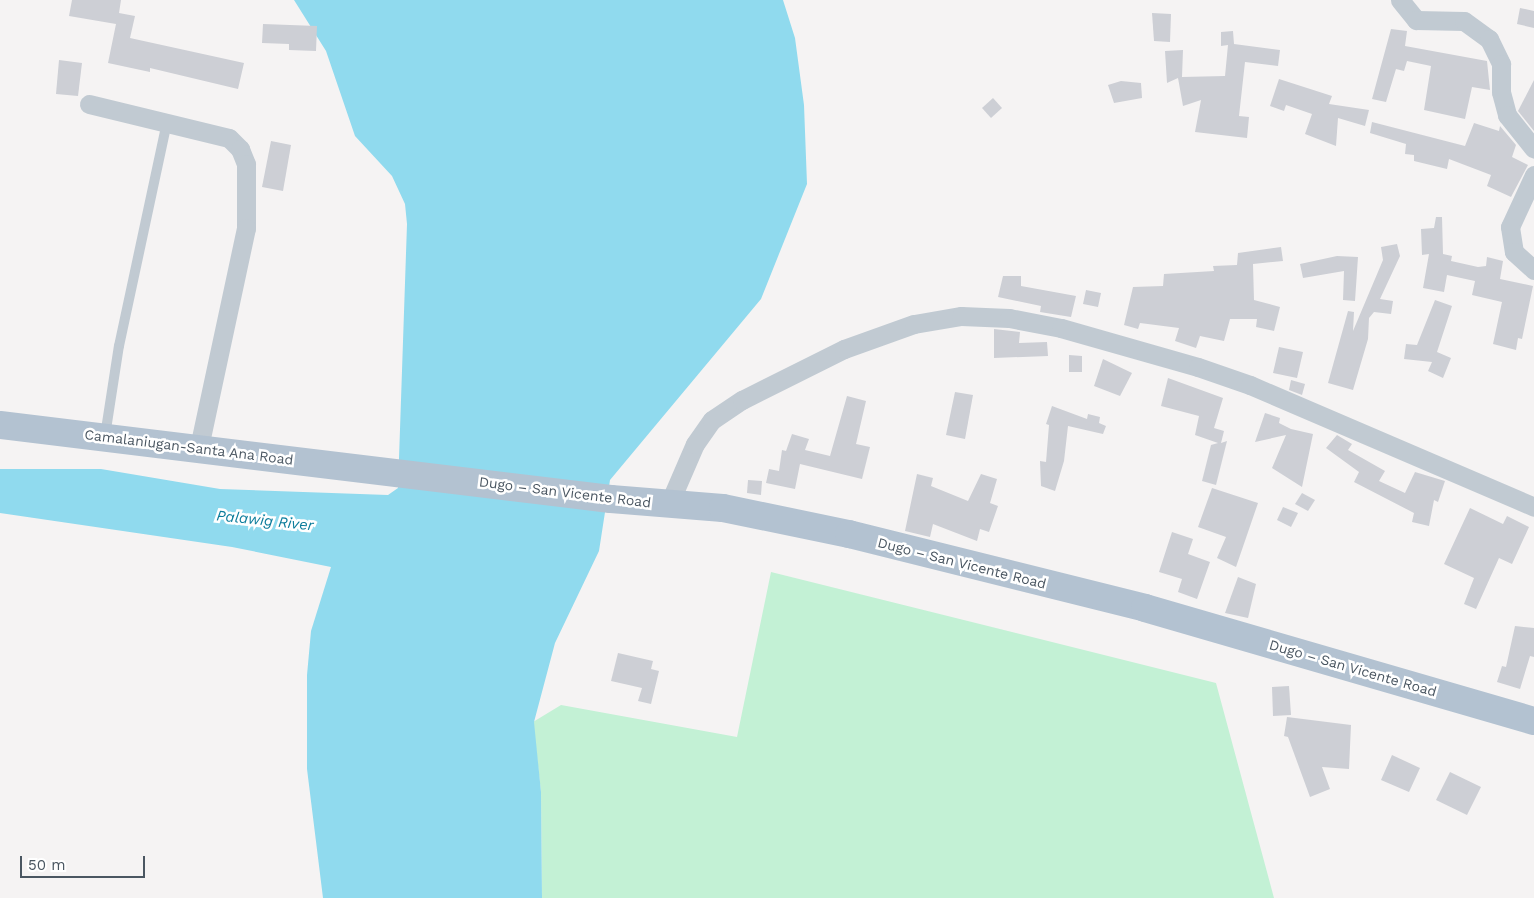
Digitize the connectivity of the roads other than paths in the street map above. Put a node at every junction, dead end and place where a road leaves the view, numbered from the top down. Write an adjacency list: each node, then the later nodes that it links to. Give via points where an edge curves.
1 (1400, 0): 4 (street, via 1416,20 1464,21 1489,39 1499,54 1501,92 1507,115)
2 (89, 104): 3 (street)
3 (167, 123): 8 (lane, via 119,346); 9 (street, via 229,138 240,149 246,164 249,193 236,285)
4 (1534, 149)
5 (1534, 175): 6 (street, via 1510,227 1514,252)
6 (1534, 270)
7 (0, 425): 8 (main road, Camalaniugan-Santa Ana Road)
8 (105, 437): 9 (main road, Camalaniugan-Santa Ana Road)
9 (198, 448): 10 (main road, Camalaniugan-Santa Ana Road)
10 (378, 469): 11 (main road, Dugo – San Vicente Road)
11 (669, 504): 12 (street, via 695,444 712,420 742,400 844,349 914,324 961,316 1009,318 1061,328 1198,367 1250,385); 13 (main road, Dugo – San Vicente Road, via 723,508 849,534 1126,604)
12 (1534, 507)
13 (1534, 721)

